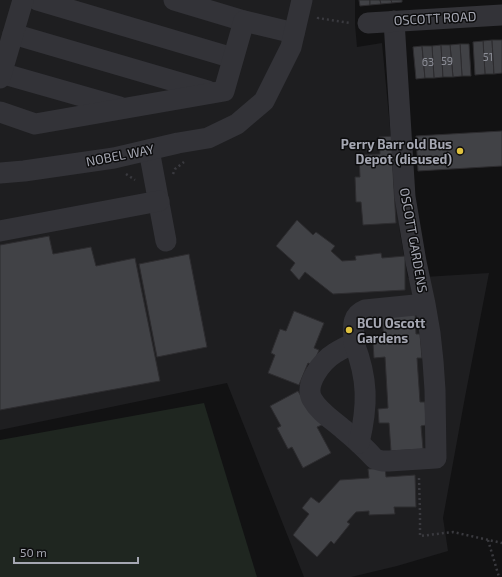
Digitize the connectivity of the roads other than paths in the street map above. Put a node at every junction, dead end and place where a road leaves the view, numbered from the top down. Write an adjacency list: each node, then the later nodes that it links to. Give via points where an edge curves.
1 (23, 0): 9 (street)
2 (37, 0): 11 (street)
3 (174, 0): 6 (street)
4 (302, 0): 10 (street, NOBEL WAY)
5 (502, 15): 7 (street, OSCOTT ROAD)
6 (244, 21): 10 (street); 11 (street)
7 (394, 21): 8 (street, OSCOTT ROAD); 21 (street, OSCOTT GARDENS, via 405,197)
8 (368, 23)
9 (13, 34): 12 (street); 13 (street)
10 (294, 34): 16 (street, NOBEL WAY, via 291,47 264,101 237,124 208,138)
11 (233, 58): 13 (street, via 224,91)
12 (1, 75): 14 (street)
13 (213, 93): 14 (street)
14 (124, 108): 15 (street, via 35,124)
15 (0, 112)
16 (149, 150): 17 (street, NOBEL WAY, via 114,158); 18 (street)
17 (0, 173)
18 (159, 201): 19 (street); 20 (street)
19 (0, 231)
20 (166, 241)
21 (425, 304): 22 (street, via 360,312 354,320); 23 (street, OSCOTT GARDENS, via 435,390 427,459 382,461 375,459)
22 (354, 343): 23 (street, via 364,372 365,387 365,406); 23 (street, via 325,361 312,381 310,389 312,398 319,408)
23 (359, 443)

